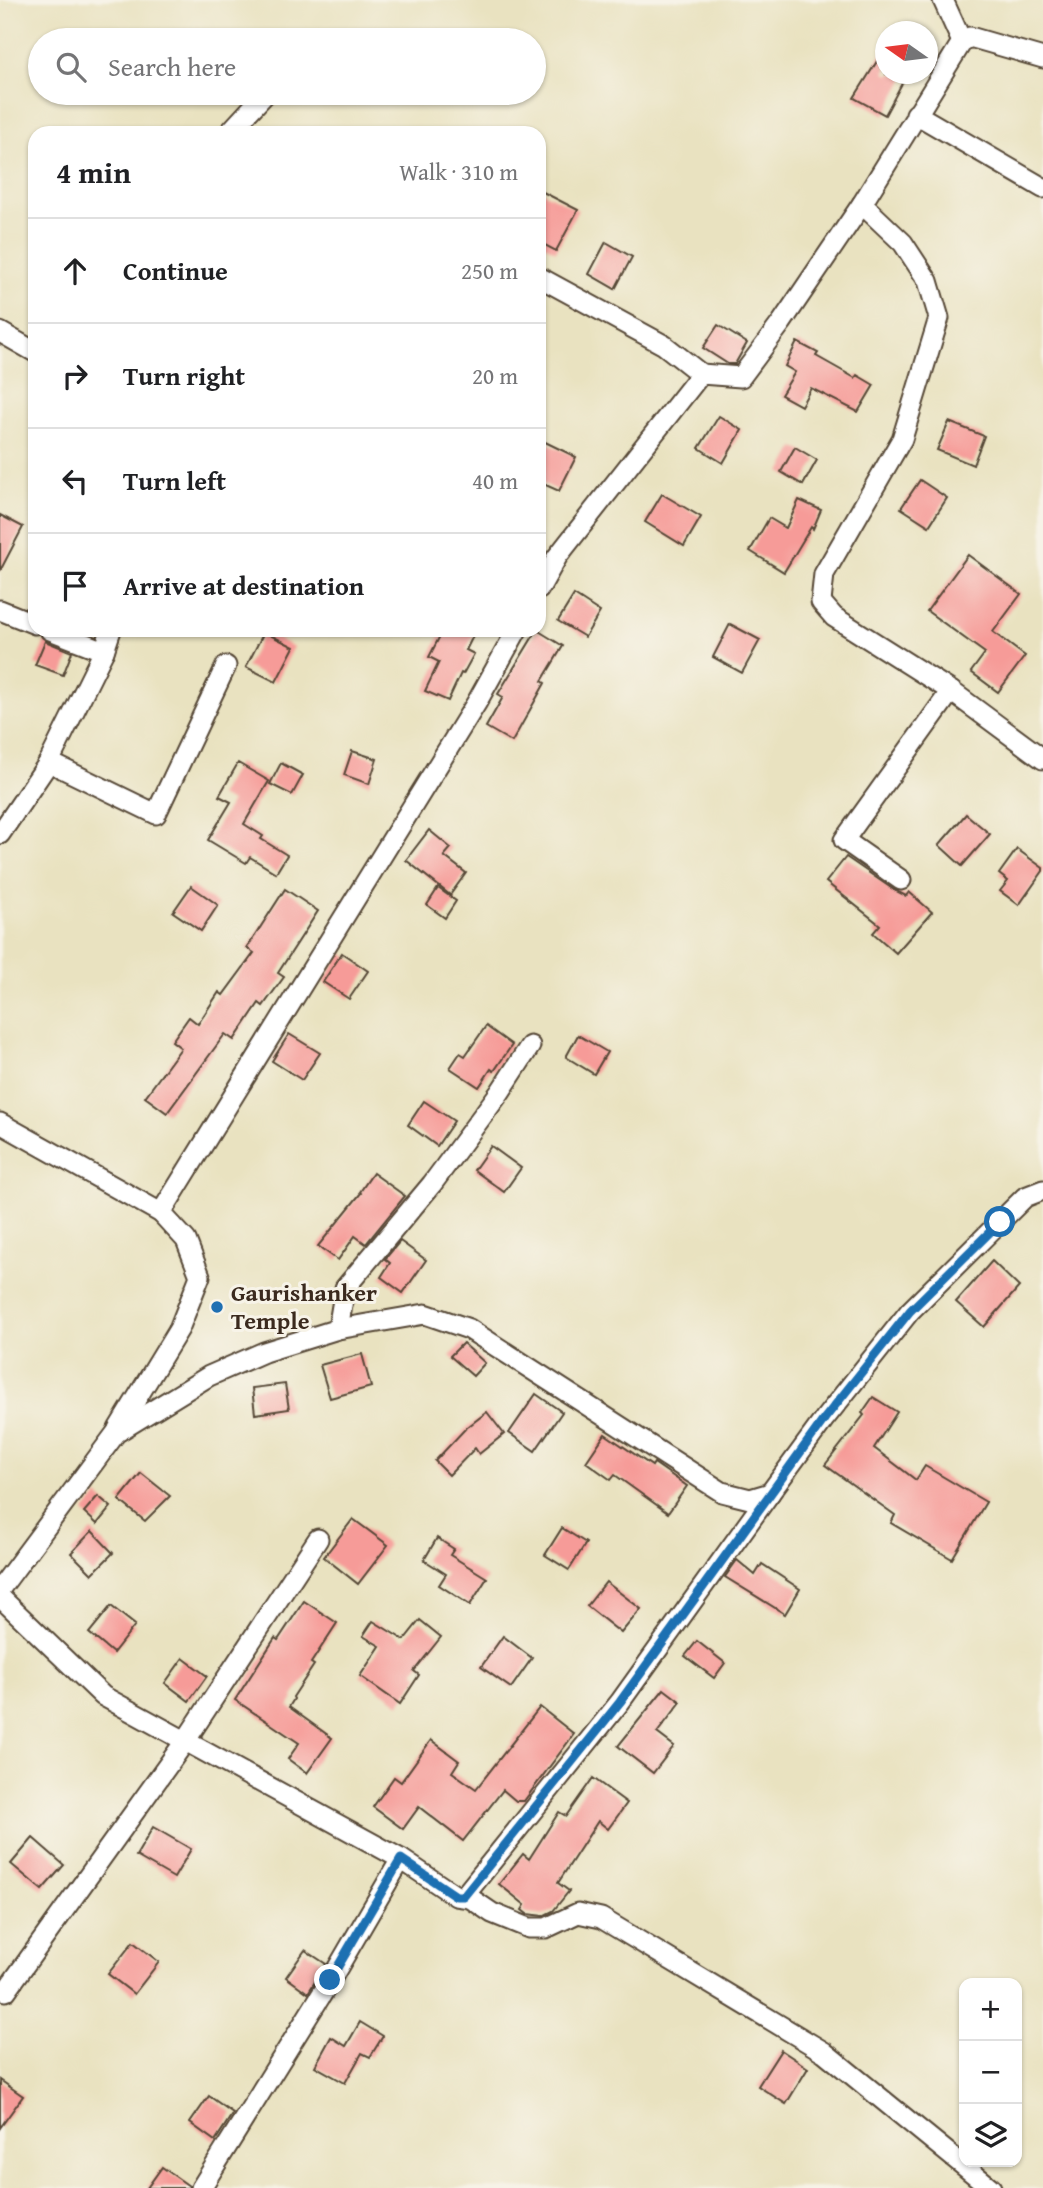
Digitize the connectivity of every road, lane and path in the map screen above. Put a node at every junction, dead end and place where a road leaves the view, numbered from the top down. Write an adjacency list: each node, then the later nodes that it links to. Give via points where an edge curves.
1 (943, 0): 2 (street)
2 (962, 42): 3 (street, via 970,37); 5 (street)
3 (1043, 58)
4 (255, 105): 6 (street)
5 (916, 114): 7 (street); 8 (street)
6 (235, 126)
7 (1043, 188)
8 (862, 204): 12 (street, via 741,377); 21 (street, via 903,243 928,281 939,318 902,439 824,574 821,603 834,617)
9 (546, 281): 12 (street, via 664,345)
10 (0, 332): 11 (street)
11 (28, 346)
12 (701, 374): 13 (street)
13 (546, 577)
14 (0, 610): 15 (street)
15 (28, 621)
16 (68, 637): 19 (street)
17 (109, 637): 19 (street)
18 (513, 637): 29 (street)
19 (104, 651): 23 (street)
20 (226, 666): 23 (street, via 156,814)
21 (951, 691): 22 (street); 25 (street, via 844,840)
22 (1043, 759)
23 (49, 762): 24 (street)
24 (0, 834)
25 (901, 880)
26 (530, 1046): 30 (street, via 432,1184 345,1288)
27 (0, 1123): 29 (street)
28 (1043, 1190): 32 (street, via 1025,1197 910,1311)
29 (162, 1213): 31 (street, via 186,1240 200,1276 178,1329)
30 (338, 1329): 31 (street, via 264,1352 209,1376); 32 (street, via 425,1314 469,1329 722,1492 750,1500)
31 (116, 1433): 34 (street)
32 (770, 1493): 38 (street, via 620,1702)
33 (318, 1539): 36 (street)
34 (0, 1589)
35 (0, 1597): 36 (street, via 103,1696)
36 (186, 1740): 37 (street); 39 (street)
37 (401, 1859): 38 (street, via 456,1896); 40 (street)
38 (464, 1896): 41 (street, via 529,1928 546,1928 578,1913 601,1918 824,2052)
39 (6, 1991)
40 (201, 2188)
41 (991, 2188)

